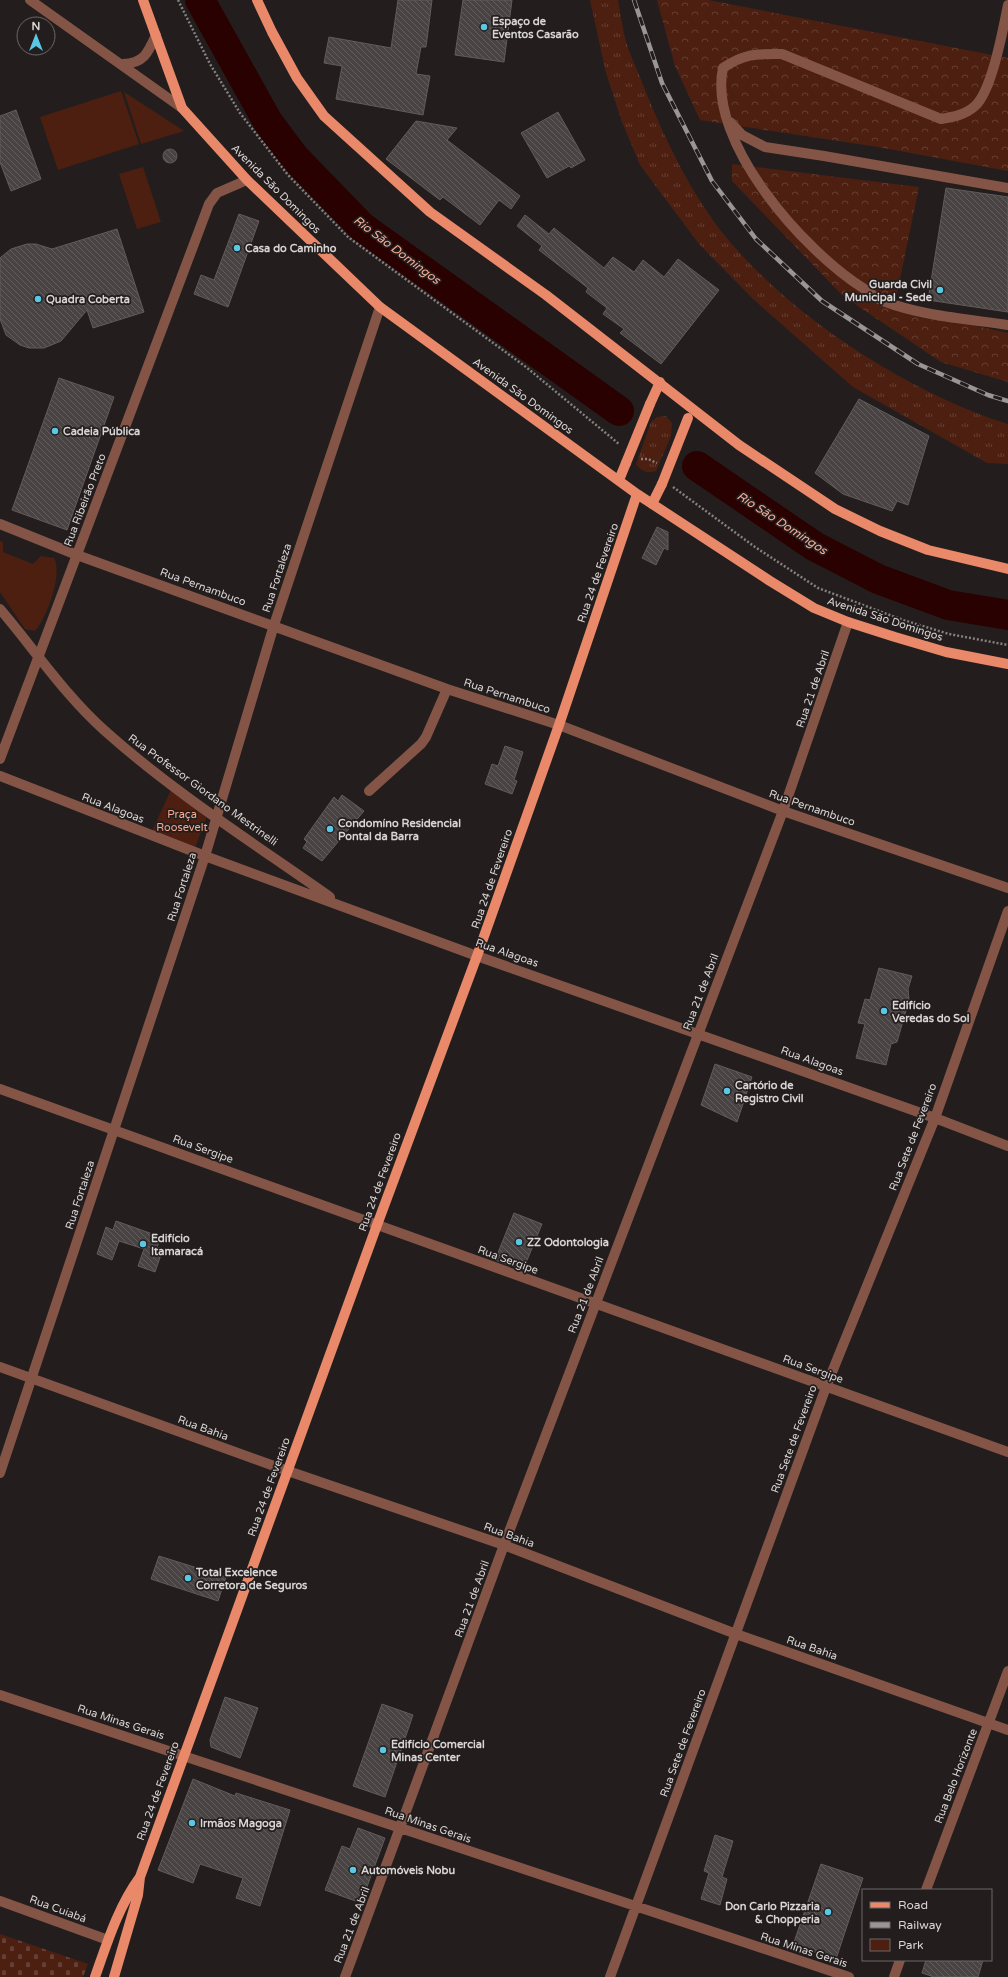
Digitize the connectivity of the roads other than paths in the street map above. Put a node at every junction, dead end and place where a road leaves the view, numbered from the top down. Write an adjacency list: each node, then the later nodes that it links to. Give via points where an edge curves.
1 (30, 0): 6 (street)
2 (144, 0): 5 (main road, Avenida São Domingos)
3 (257, 0): 13 (main road, via 297,78 324,116 430,212 546,295)
4 (1008, 5): 8 (street, via 985,93 975,106 960,116 941,119 782,54 758,54 739,57 724,68 721,81)
5 (156, 36): 6 (street, via 141,60 133,64); 7 (main road, Avenida São Domingos)
6 (122, 64): 7 (street)
7 (182, 108): 9 (main road, Avenida São Domingos)
8 (726, 117): 10 (street, via 742,135 765,147); 12 (street, via 738,148 783,215 812,248 851,281 882,300 917,310)
9 (247, 180): 11 (main road, Avenida São Domingos); 19 (street, Rua Ribeirão Preto, via 217,193 209,204)
10 (1008, 188)
11 (380, 307): 15 (main road, Avenida São Domingos); 23 (street, Rua Fortaleza)
12 (1008, 325)
13 (660, 382): 14 (main road); 15 (main road, bridge)
14 (690, 413): 17 (main road, bridge, via 667,485); 20 (main road, via 835,509 928,550)
15 (619, 480): 16 (main road, Avenida São Domingos)
16 (637, 494): 17 (main road, Avenida São Domingos); 27 (main road, Rua 24 de Fevereiro)
17 (652, 504): 22 (main road, Avenida São Domingos, via 814,608)
18 (0, 524): 19 (street, Rua Pernambuco)
19 (77, 554): 23 (street, Rua Pernambuco); 24 (street, Rua Ribeirão Preto)
20 (1008, 569)
21 (0, 609): 24 (street, Rua Professor Giordano Mestrinelli)
22 (848, 622): 25 (main road, Avenida São Domingos, via 946,652); 31 (street, Rua 21 de Abril)
23 (274, 625): 26 (street, Rua Pernambuco); 32 (street, Rua Fortaleza)
24 (40, 656): 28 (street, Rua Ribeirão Preto); 32 (street, Rua Professor Giordano Mestrinelli, via 66,691 103,730 146,766)
25 (1008, 664)
26 (447, 689): 27 (street, Rua Pernambuco); 30 (street, via 421,744)
27 (559, 725): 31 (street, Rua Pernambuco); 37 (main road, Rua 24 de Fevereiro)
28 (0, 759)
29 (0, 776): 33 (street, Rua Alagoas)
30 (369, 791)
31 (783, 811): 34 (street, Rua Pernambuco); 38 (street, Rua 21 de Abril)
32 (217, 817): 33 (street, Rua Fortaleza); 35 (street, Rua Professor Giordano Mestrinelli)
33 (205, 856): 35 (street, Rua Alagoas); 41 (street, Rua Fortaleza)
34 (1008, 888)
35 (342, 905): 37 (street, Rua Alagoas)
36 (1008, 911): 40 (street, Rua Sete de Fevereiro)
37 (477, 956): 38 (street, Rua Alagoas); 43 (main road, Rua 24 de Fevereiro)
38 (698, 1033): 40 (street, Rua Alagoas); 44 (street, Rua 21 de Abril)
39 (0, 1089): 41 (street, Rua Sergipe)
40 (935, 1118): 42 (street, Rua Alagoas); 47 (street, Rua Sete de Fevereiro)
41 (114, 1130): 43 (street, Rua Sergipe); 46 (street, Rua Fortaleza)
42 (1008, 1146)
43 (376, 1225): 44 (street, Rua Sergipe); 49 (main road, Rua 24 de Fevereiro)
44 (596, 1304): 47 (street, Rua Sergipe); 51 (street, Rua 21 de Abril)
45 (0, 1367): 46 (street, Rua Bahia)
46 (32, 1379): 49 (street, Rua Bahia); 50 (street, Rua Fortaleza)
47 (826, 1387): 48 (street, Rua Sergipe); 52 (street, Rua Sete de Fevereiro)
48 (1008, 1452)
49 (288, 1471): 51 (street, Rua Bahia); 57 (main road, Rua 24 de Fevereiro)
50 (0, 1473)
51 (504, 1545): 52 (street, Rua Bahia); 58 (street, Rua 21 de Abril)
52 (736, 1634): 55 (street, Rua Bahia); 62 (street, Rua Sete de Fevereiro)
53 (1008, 1671): 55 (street, Rua Belo Horizonte)
54 (0, 1695): 57 (street, Rua Minas Gerais)
55 (989, 1723): 56 (street, Rua Bahia); 60 (street, Rua Belo Horizonte)
56 (1008, 1730)
57 (184, 1754): 58 (street, Rua Minas Gerais); 59 (main road, Rua 24 de Fevereiro)
58 (400, 1829): 62 (street, Rua Minas Gerais); 68 (street, Rua 21 de Abril)
59 (140, 1877): 63 (main road, Rua 24 de Fevereiro, via 129,1892); 65 (main road, Rua 24 de Fevereiro, via 138,1895)
60 (926, 1889)
61 (0, 1901): 63 (street, Rua Cuiabá)
62 (636, 1908): 69 (street, Rua Sete de Fevereiro); 70 (street, Rua Minas Gerais)
63 (108, 1940): 65 (main road, via 114,1950); 66 (main road, Rua 24 de Fevereiro)
64 (900, 1961): 71 (street)
65 (116, 1967): 67 (main road, Rua 24 de Fevereiro)
66 (95, 1977)
67 (114, 1977)
68 (345, 1977)
69 (610, 1977)
70 (849, 1977)
71 (894, 1977)

